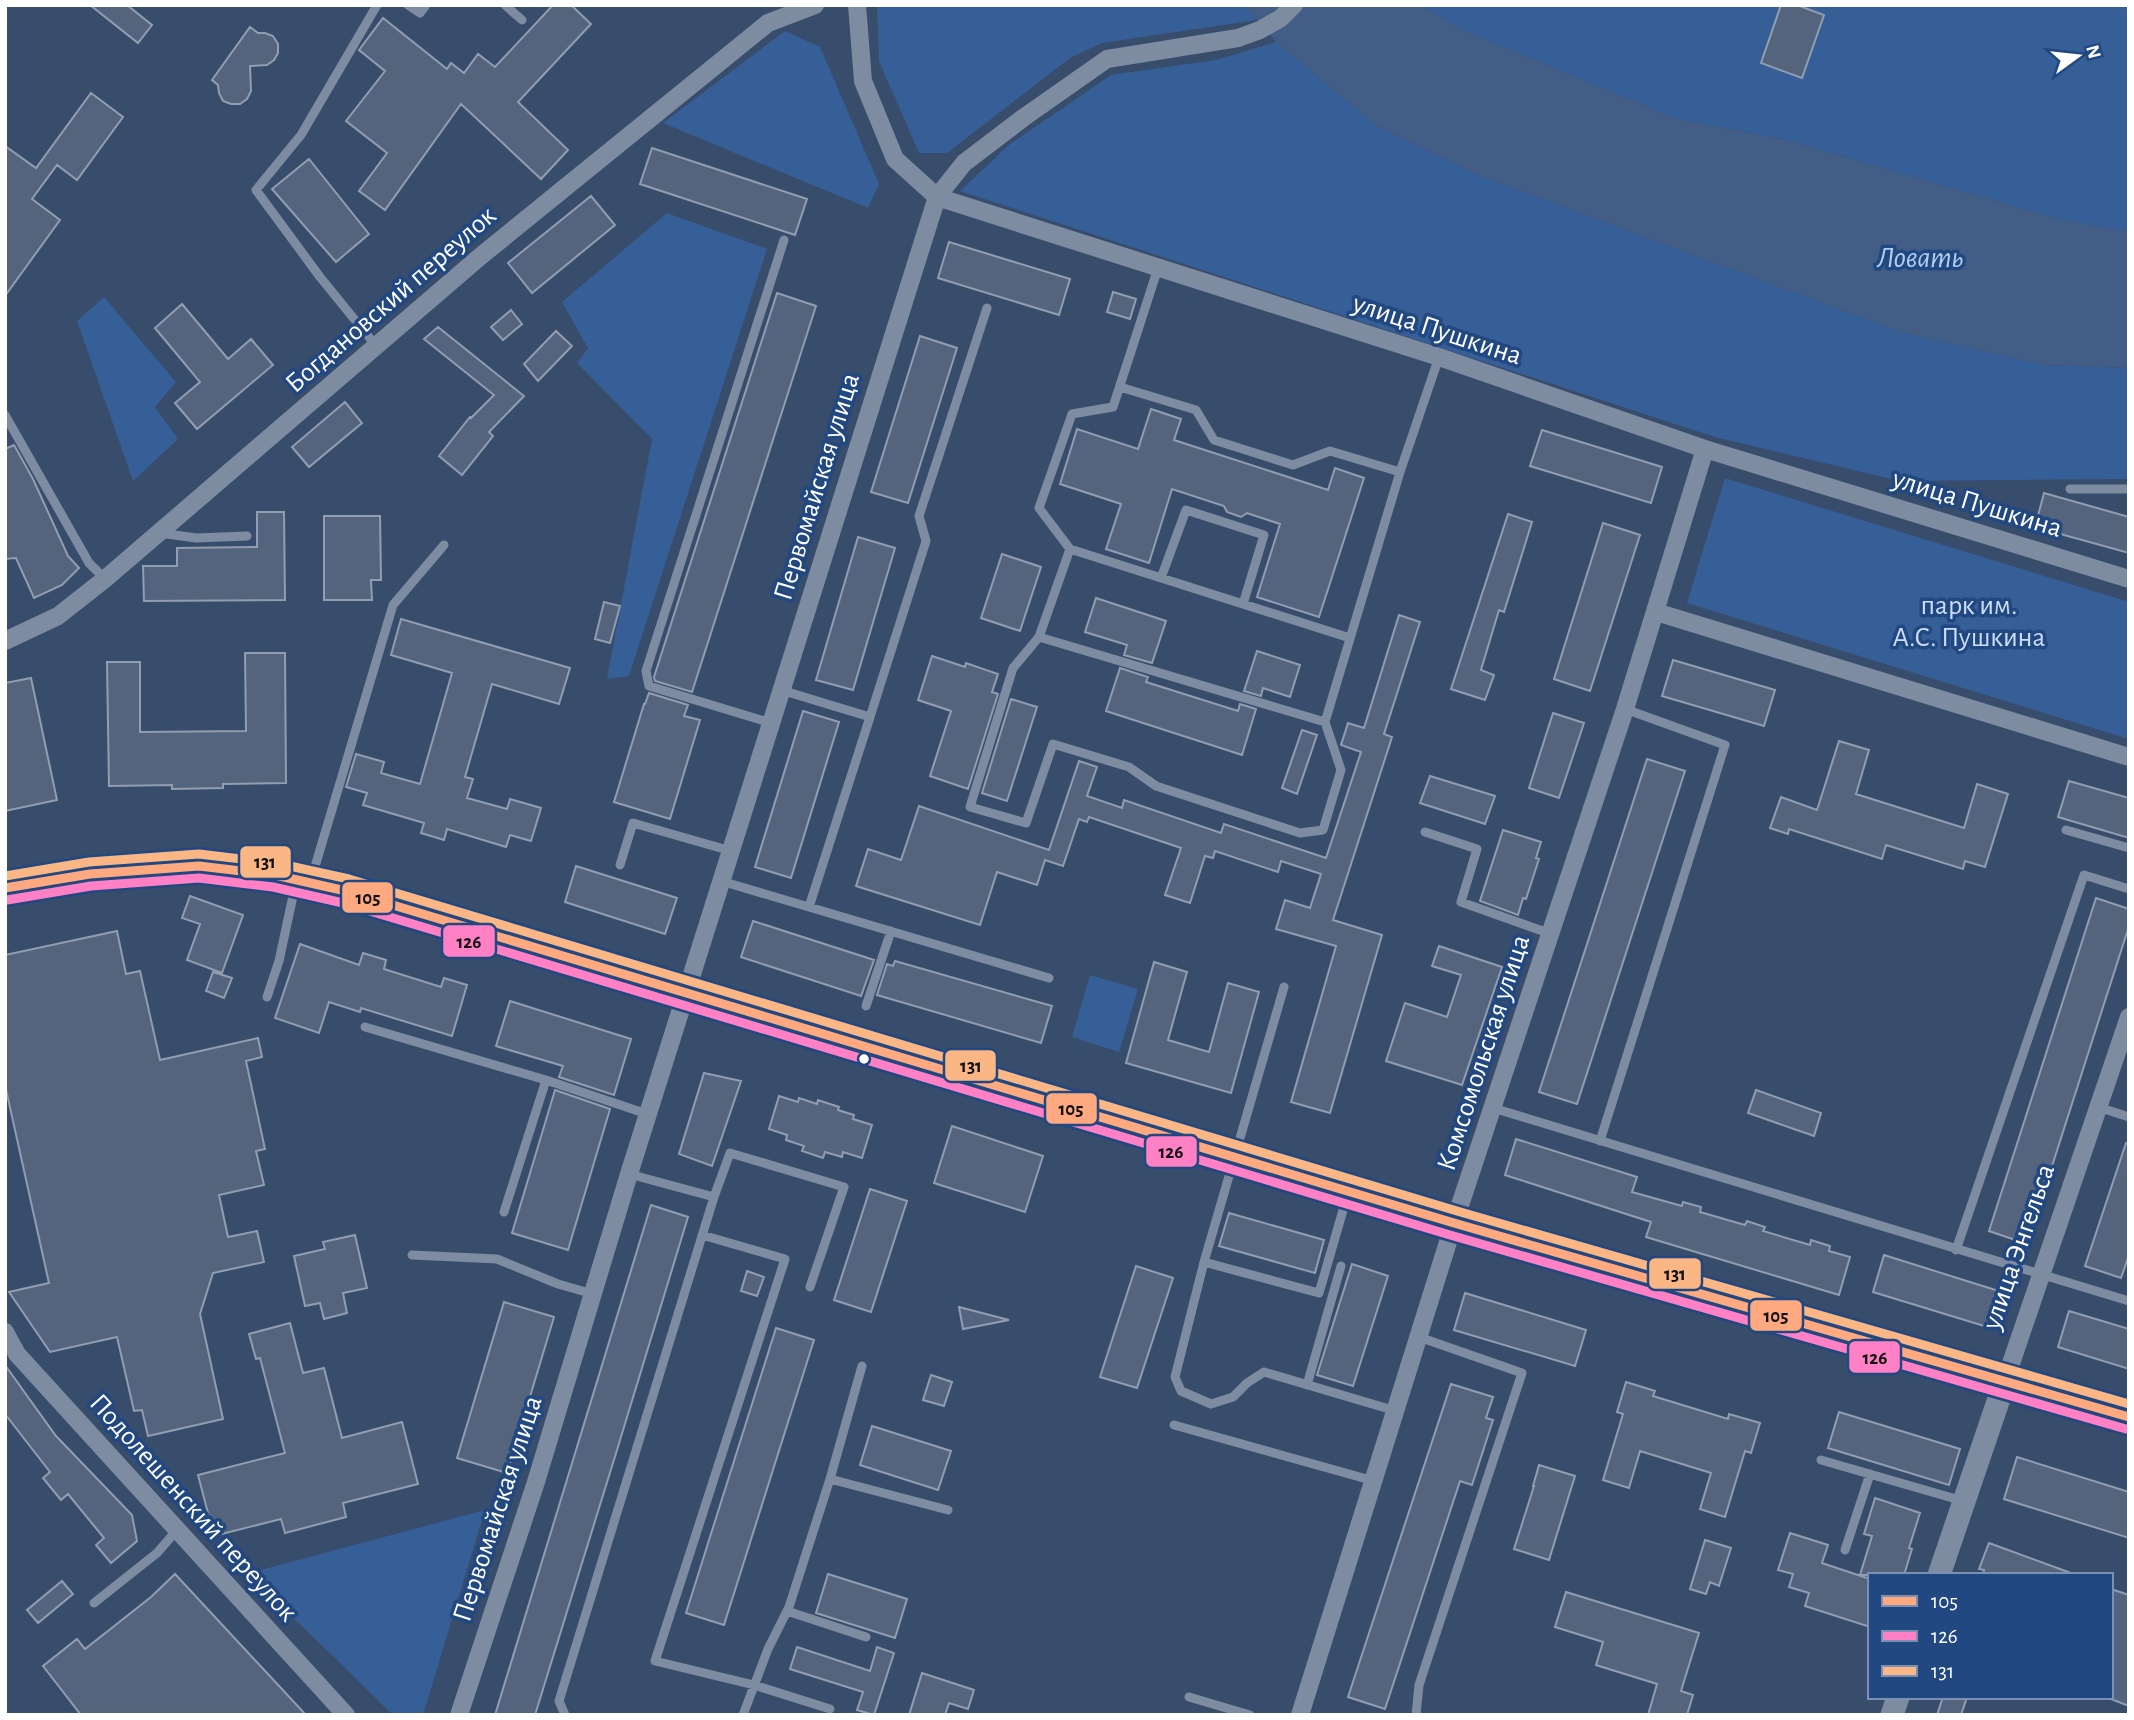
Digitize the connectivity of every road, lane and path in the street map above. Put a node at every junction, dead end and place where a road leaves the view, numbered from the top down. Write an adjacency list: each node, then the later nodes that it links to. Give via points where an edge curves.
1 (377, 5): 13 (lane, via 301,135 256,190)
2 (408, 5): 3 (lane, via 420,13)
3 (426, 5)
4 (505, 5): 8 (lane)
5 (815, 5): 13 (street, Богдановский переулок, via 768,23)
6 (857, 5): 9 (street, улица Пушкина, via 863,82 895,159)
7 (1287, 12): 9 (street, via 1238,38 1107,59 964,163)
8 (522, 20)
9 (937, 197): 11 (street, улица Пушкина); 33 (street, Первомайская улица)
10 (784, 240): 37 (lane, via 646,671 649,686)
11 (1158, 268): 14 (street, улица Пушкина); 15 (lane)
12 (987, 308): 35 (lane, via 919,516 926,541)
13 (376, 347): 21 (street, Богдановский переулок)
14 (1439, 357): 17 (street, улица Пушкина); 18 (lane)
15 (1120, 387): 18 (lane, via 1196,411 1214,440 1240,449 1293,465 1330,451); 24 (lane, via 1112,407 1072,414 1039,508)
16 (5, 415): 26 (lane, via 89,564)
17 (1705, 449): 27 (street, улица Пушкина); 29 (street, Комсомольская улица)
18 (1400, 472): 31 (lane)
19 (2070, 489): 20 (lane)
20 (2129, 489)
21 (160, 533): 22 (lane, via 196,538); 26 (street, Богдановский переулок)
22 (247, 536)
23 (444, 545): 45 (lane, via 393,605)
24 (1070, 549): 25 (lane); 30 (lane)
25 (1161, 578): 28 (lane); 28 (lane, via 1186,510 1264,535)
26 (106, 579): 32 (street, Богдановский переулок, via 58,616)
27 (2129, 579)
28 (1243, 604): 31 (lane)
29 (1656, 612): 34 (street, Комсомольская улица); 38 (street)
30 (1039, 637): 36 (lane); 36 (lane, via 1013,668 970,807 1026,823 1053,744 1129,767 1156,786 1300,833 1323,830 1341,771)
31 (1350, 638): 36 (lane)
32 (5, 641)
33 (781, 690): 35 (lane); 37 (street, Первомайская улица)
34 (1625, 709): 50 (street, Комсомольская улица); 63 (lane, via 1725,745)
35 (870, 717): 48 (lane)
36 (1325, 722)
37 (771, 723): 42 (street, Первомайская улица)
38 (2129, 757)
39 (2066, 830): 41 (lane)
40 (1425, 832): 50 (lane, via 1477,849 1461,902)
41 (2129, 848)
42 (731, 851): 43 (lane, via 633,823); 44 (street, Первомайская улица)
43 (621, 865)
44 (721, 881): 48 (lane); 53 (street, Первомайская улица)
45 (304, 882): 46 (main road, via 200,866 90,874); 53 (main road); 54 (lane)
46 (5, 888)
47 (2129, 889): 71 (lane, via 2084,875)
48 (809, 907): 49 (lane)
49 (891, 931): 51 (lane); 55 (lane)
50 (1551, 934): 60 (street, Комсомольская улица)
51 (1049, 978)
52 (1284, 987): 64 (lane)
53 (687, 993): 61 (street, Первомайская улица); 64 (main road)
54 (267, 997)
55 (866, 1006)
56 (2129, 1017): 59 (street, улица Энгельса)
57 (365, 1027): 58 (lane)
58 (546, 1080): 61 (lane); 68 (lane)
59 (2098, 1107): 62 (lane); 75 (street, улица Энгельса)
60 (1493, 1108): 63 (lane); 69 (street, Комсомольская улица)
61 (648, 1114): 65 (street, Первомайская улица)
62 (2129, 1117)
63 (1600, 1141): 71 (lane)
64 (1235, 1157): 66 (main road); 73 (lane)
65 (629, 1174): 67 (lane); 77 (street, Первомайская улица)
66 (1349, 1191): 69 (main road); 73 (lane, via 1319,1293)
67 (714, 1197): 70 (lane); 76 (lane, via 730,1153 844,1187)
68 (504, 1212)
69 (1454, 1223): 80 (street, Комсомольская улица); 82 (main road)
70 (702, 1235): 99 (lane, via 785,1259 655,1661); 104 (lane, via 559,1701)
71 (1956, 1250): 75 (lane)
72 (412, 1255): 77 (lane, via 497,1259)
73 (1204, 1262): 83 (lane, via 1175,1377 1181,1391 1212,1404 1233,1397 1264,1372)
74 (1341, 1266): 83 (lane)
75 (2041, 1274): 78 (lane); 82 (street, улица Энгельса)
76 (810, 1287)
77 (593, 1294): 103 (street, Первомайская улица)
78 (2129, 1301)
79 (5, 1332): 93 (street, Подолешенский переулок, via 17,1354)
80 (1419, 1337): 84 (street, Комсомольская улица); 108 (lane, via 1522,1373 1419,1685)
81 (862, 1366): 89 (lane)
82 (2005, 1381): 85 (main road); 91 (street, улица Энгельса)
83 (1307, 1385): 84 (lane)
84 (1396, 1411): 90 (street, Комсомольская улица)
85 (2129, 1417)
86 (1174, 1426): 90 (lane)
87 (1821, 1460): 88 (lane)
88 (1870, 1474): 91 (lane); 94 (lane)
89 (830, 1479): 92 (lane); 97 (lane)
90 (1374, 1481): 107 (street, Комсомольская улица)
91 (1964, 1501): 95 (street, улица Энгельса)
92 (948, 1510)
93 (177, 1530): 96 (lane, via 158,1553); 102 (street, Подолешенский переулок)
94 (1845, 1550)
95 (1941, 1573)
96 (94, 1603)
97 (787, 1611): 98 (lane); 99 (lane)
98 (866, 1637)
99 (754, 1685): 101 (lane); 105 (lane)
100 (1189, 1697): 106 (lane)
101 (830, 1709)
102 (346, 1715)
103 (459, 1715)
104 (565, 1715)
105 (743, 1715)
106 (1250, 1715)
107 (1300, 1715)
108 (1416, 1715)

